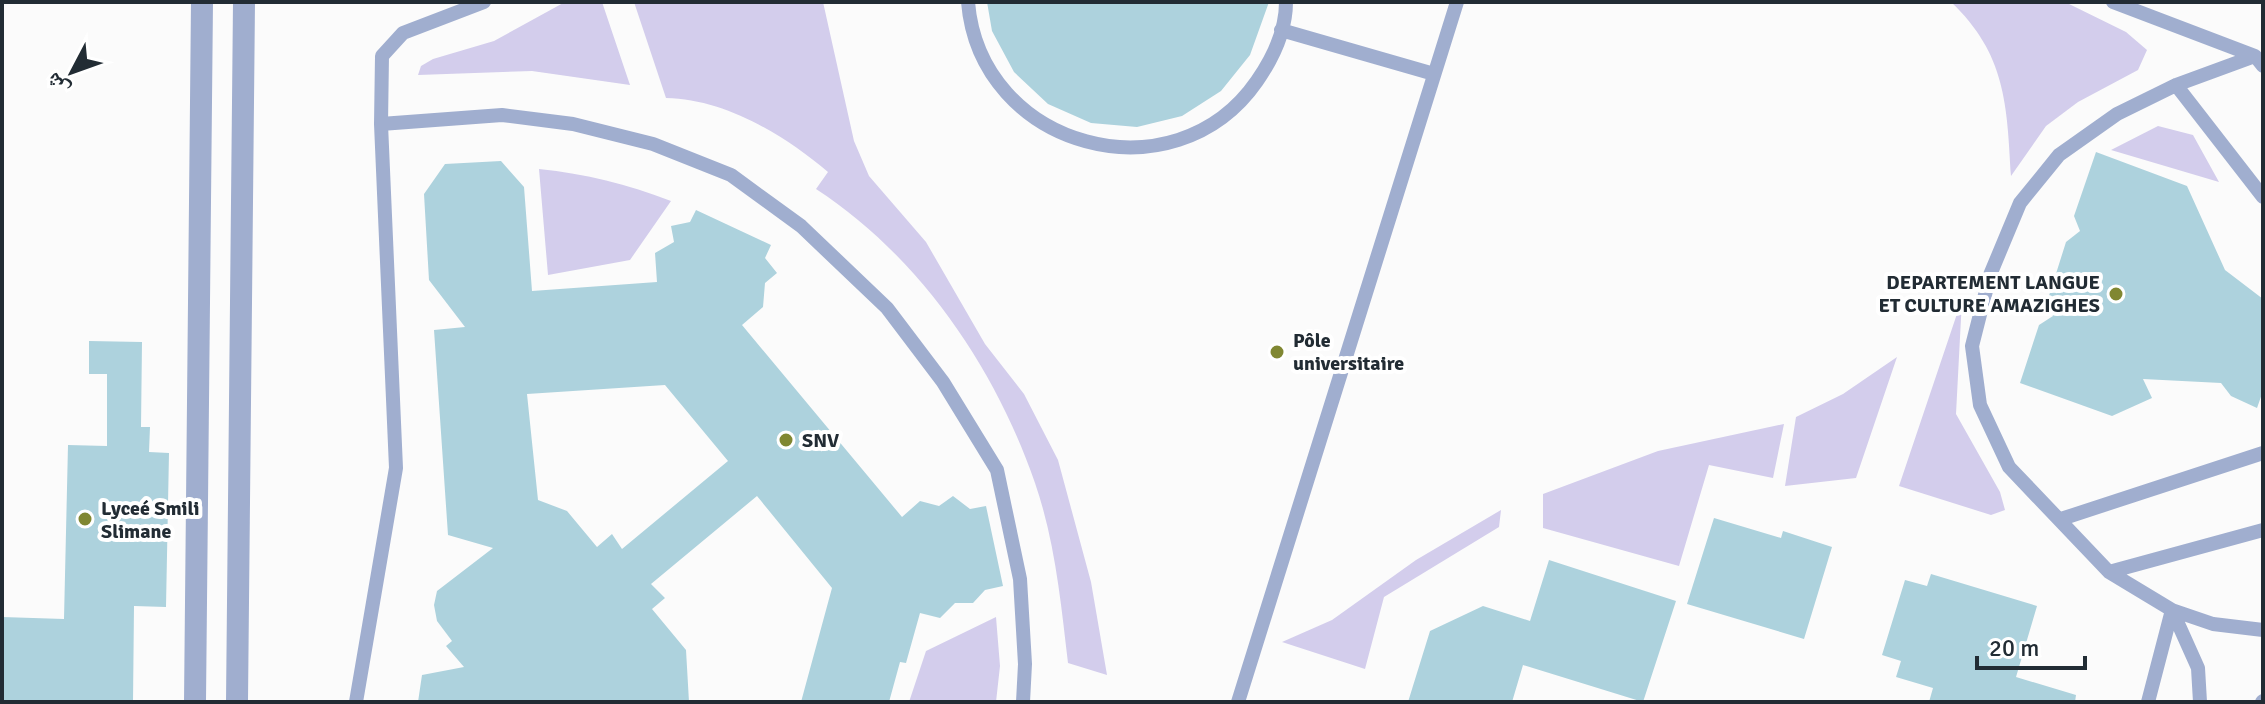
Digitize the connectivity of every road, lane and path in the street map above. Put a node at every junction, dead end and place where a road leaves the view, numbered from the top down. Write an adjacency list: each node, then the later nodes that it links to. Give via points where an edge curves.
1 (202, 2): 20 (street)
2 (244, 2): 21 (street)
3 (484, 2): 12 (lane, via 403,33 382,56)
4 (968, 2): 8 (lane, via 985,63 1011,98 1045,126 1085,143 1129,149 1172,143 1212,125 1246,97 1271,61)
5 (1286, 2): 8 (lane)
6 (1457, 2): 10 (lane)
7 (2113, 2): 9 (lane)
8 (1281, 30): 10 (lane)
9 (2260, 60): 11 (lane)
10 (1434, 74): 24 (lane)
11 (2176, 85): 13 (lane); 15 (lane, via 2117,114 2059,155 2020,203 1990,275 1972,346 1980,405 2009,467)
12 (381, 124): 22 (lane, via 396,468); 23 (lane, via 502,115 573,124 653,144 731,175 801,226 887,308 943,382 997,470 1020,579)
13 (2263, 197)
14 (2263, 453): 15 (lane)
15 (2061, 519): 17 (lane)
16 (2263, 530): 17 (lane)
17 (2109, 572): 18 (lane)
18 (2172, 610): 19 (lane, via 2213,624); 25 (lane); 26 (lane, via 2198,668)
19 (2263, 630)
20 (195, 702)
21 (237, 702)
22 (356, 702)
23 (1023, 702)
24 (1238, 702)
25 (2148, 702)
26 (2200, 702)

